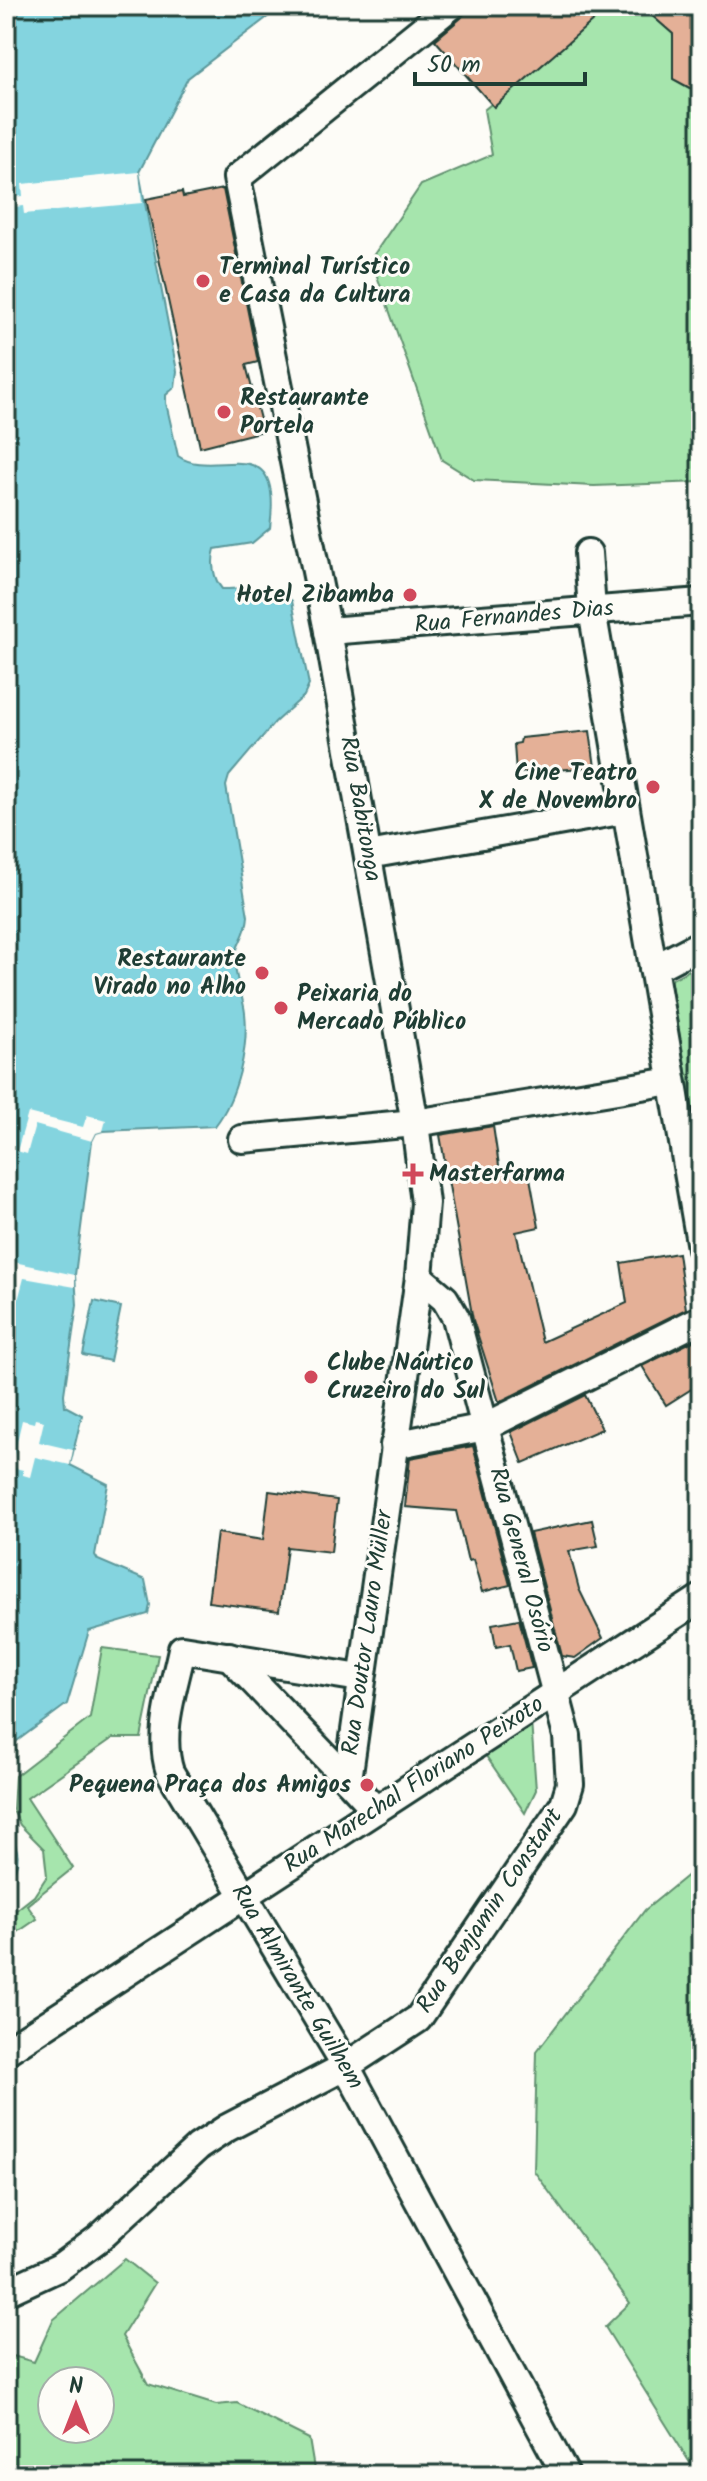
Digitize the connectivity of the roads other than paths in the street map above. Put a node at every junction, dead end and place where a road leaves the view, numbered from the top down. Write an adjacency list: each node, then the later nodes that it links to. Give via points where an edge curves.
1 (451, 6): 5 (street, Rua Babitonga, via 237,178)
2 (588, 553): 4 (street)
3 (701, 602): 4 (street, Rua Fernandes Dias)
4 (592, 610): 5 (street, Rua Fernandes Dias); 6 (street)
5 (328, 631): 7 (street, Rua Babitonga)
6 (626, 810): 7 (street); 9 (street)
7 (368, 855): 11 (street, Rua Babitonga)
8 (701, 944): 9 (street)
9 (653, 969): 10 (street)
10 (672, 1081): 11 (street); 13 (street)
11 (415, 1123): 12 (street); 14 (street, Rua Babitonga, via 425,1203)
12 (242, 1139)
13 (701, 1248)
14 (419, 1277): 16 (street, Rua General Osório, via 445,1299 456,1318); 17 (street, Rua Babitonga)
15 (701, 1319): 16 (street)
16 (485, 1427): 17 (street); 21 (street, Rua General Osório)
17 (394, 1445): 20 (street, Rua Doutor Lauro Müller)
18 (701, 1598): 21 (street, Rua Marechal Floriano Peixoto)
19 (229, 1656): 20 (street, Rua Almirante Guilhem); 22 (street); 24 (street, Rua Almirante Guilhem, via 182,1649 164,1753 170,1772)
20 (360, 1678): 22 (street, Rua Doutor Lauro Müller)
21 (556, 1692): 23 (street, Rua Marechal Floriano Peixoto); 26 (street, Rua Benjamin Constant, via 570,1758 564,1804 431,2004 410,2025)
22 (348, 1780): 23 (street, Rua Doutor Lauro Müller)
23 (376, 1810): 24 (street, Rua Marechal Floriano Peixoto)
24 (244, 1896): 25 (street, Rua Marechal Floriano Peixoto); 26 (street, Rua Almirante Guilhem)
25 (6, 2051)
26 (346, 2066): 27 (street, Rua Benjamin Constant, via 198,2147 98,2239 60,2267); 28 (street, Rua Almirante Guilhem)
27 (6, 2292)
28 (566, 2475)

